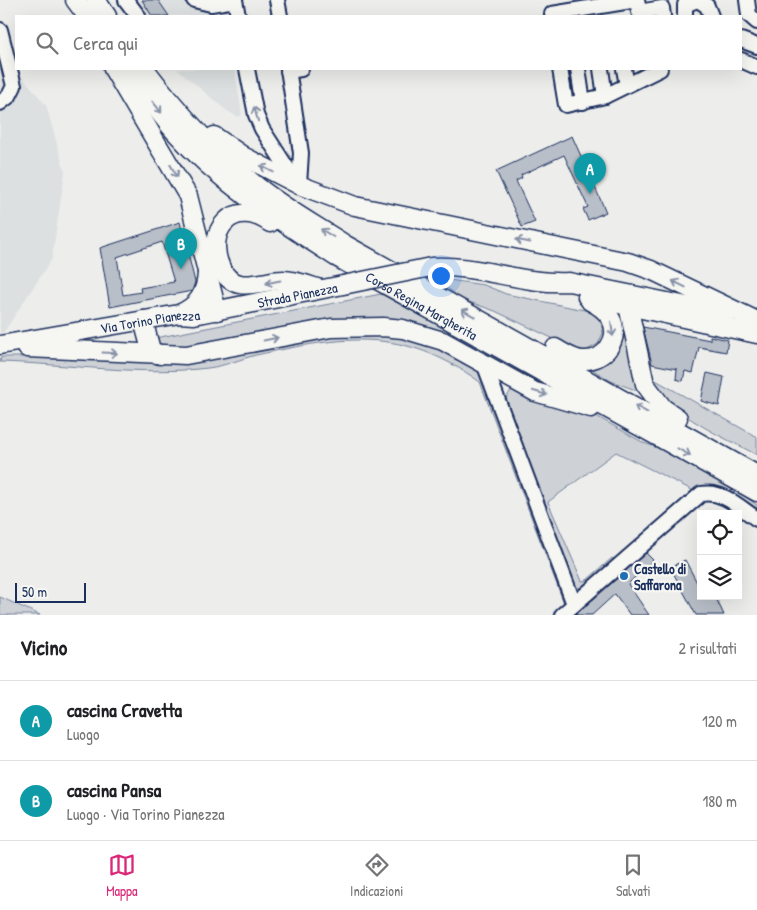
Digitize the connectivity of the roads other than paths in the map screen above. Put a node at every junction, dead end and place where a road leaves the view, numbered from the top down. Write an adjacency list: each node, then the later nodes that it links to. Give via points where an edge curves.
1 (75, 0): 13 (main road)
2 (96, 0): 14 (main road)
3 (126, 0): 15 (street)
4 (235, 0): 8 (street); 16 (street)
5 (277, 0): 17 (street)
6 (700, 0): 20 (street, via 685,5); 21 (street)
7 (747, 0): 22 (street, via 749,15)
8 (201, 6)
9 (616, 10): 10 (street); 12 (street, via 637,0)
10 (592, 12): 11 (street)
11 (570, 14): 18 (street)
12 (639, 14): 19 (street, via 662,8)
13 (86, 15)
14 (106, 15)
15 (137, 15)
16 (238, 15)
17 (280, 15)
18 (552, 15)
19 (663, 15)
20 (685, 15)
21 (710, 15)
22 (757, 22)
23 (0, 33): 40 (street, via 14,86)
24 (742, 40): 25 (street)
25 (757, 46)
26 (742, 60): 27 (street)
27 (757, 66)
28 (114, 70): 45 (main road, one-way to 45, via 188,196)
29 (128, 70): 44 (main road, Corso Regina Margherita, one-way to 44, via 176,132 208,164 244,195)
30 (146, 70): 42 (main road, Corso Regina Margherita)
31 (247, 70): 43 (street, one-way to 31, via 262,129)
32 (292, 70): 43 (street, via 301,153)
33 (560, 70): 41 (street, via 566,105)
34 (578, 70): 41 (street)
35 (601, 70): 39 (street)
36 (624, 70): 38 (street)
37 (652, 71): 38 (street)
38 (627, 85): 39 (street)
39 (605, 96): 41 (street)
40 (4, 100)
41 (583, 102)
42 (177, 110): 43 (main road, one-way to 42, via 243,156); 56 (main road, Corso Regina Margherita, one-way to 42, via 287,208 219,153)
43 (299, 185): 52 (main road, one-way to 43, via 651,270 628,262 355,206)
44 (336, 257): 47 (main road, one-way to 44, via 281,280 249,286 236,282 221,268 216,244 218,232 233,216 253,214 308,250); 65 (main road, Corso Regina Margherita)
45 (207, 265): 50 (main road); 53 (main road, via 201,296)
46 (549, 283): 47 (main road, Strada Pianezza, bridge, via 448,266); 48 (main road, Strada Pianezza); 49 (main road, Strada Pianezza, via 569,282)
47 (320, 289): 50 (main road, Strada Pianezza)
48 (581, 296): 49 (main road, Strada Pianezza); 56 (main road, one-way to 56, via 603,309 613,324 612,344 597,358 578,359 547,344)
49 (627, 300): 51 (main road, Strada Pianezza); 52 (main road, Strada Pianezza); 57 (main road)
50 (217, 311): 53 (main road, Strada Pianezza)
51 (648, 311): 52 (main road, Strada Pianezza); 57 (main road, via 637,320)
52 (720, 314): 54 (main road)
53 (187, 315): 55 (main road, Via Torino Pianezza)
54 (756, 324)
55 (145, 325): 58 (main road, Via Torino Pianezza); 59 (main road, Via Torino Pianezza); 61 (main road, via 150,350)
56 (501, 332): 66 (main road, Corso Regina Margherita, one-way to 56)
57 (634, 333): 66 (main road, via 649,392 662,408 686,423)
58 (0, 345)
59 (27, 348): 60 (main road, Via Torino Pianezza); 61 (main road, one-way to 61)
60 (0, 351)
61 (160, 355): 62 (main road, one-way to 62, via 205,353 331,328 366,325 403,329 443,341)
62 (484, 366): 63 (main road); 64 (street)
63 (512, 382): 64 (street); 65 (main road, one-way to 65)
64 (498, 403): 70 (street)
65 (633, 423): 68 (main road, Corso Regina Margherita, one-way to 68)
66 (699, 440): 67 (main road, Corso Regina Margherita)
67 (757, 475)
68 (757, 492)
69 (757, 519): 70 (street, via 721,494 701,494)
70 (574, 604): 71 (street)
71 (562, 615)

